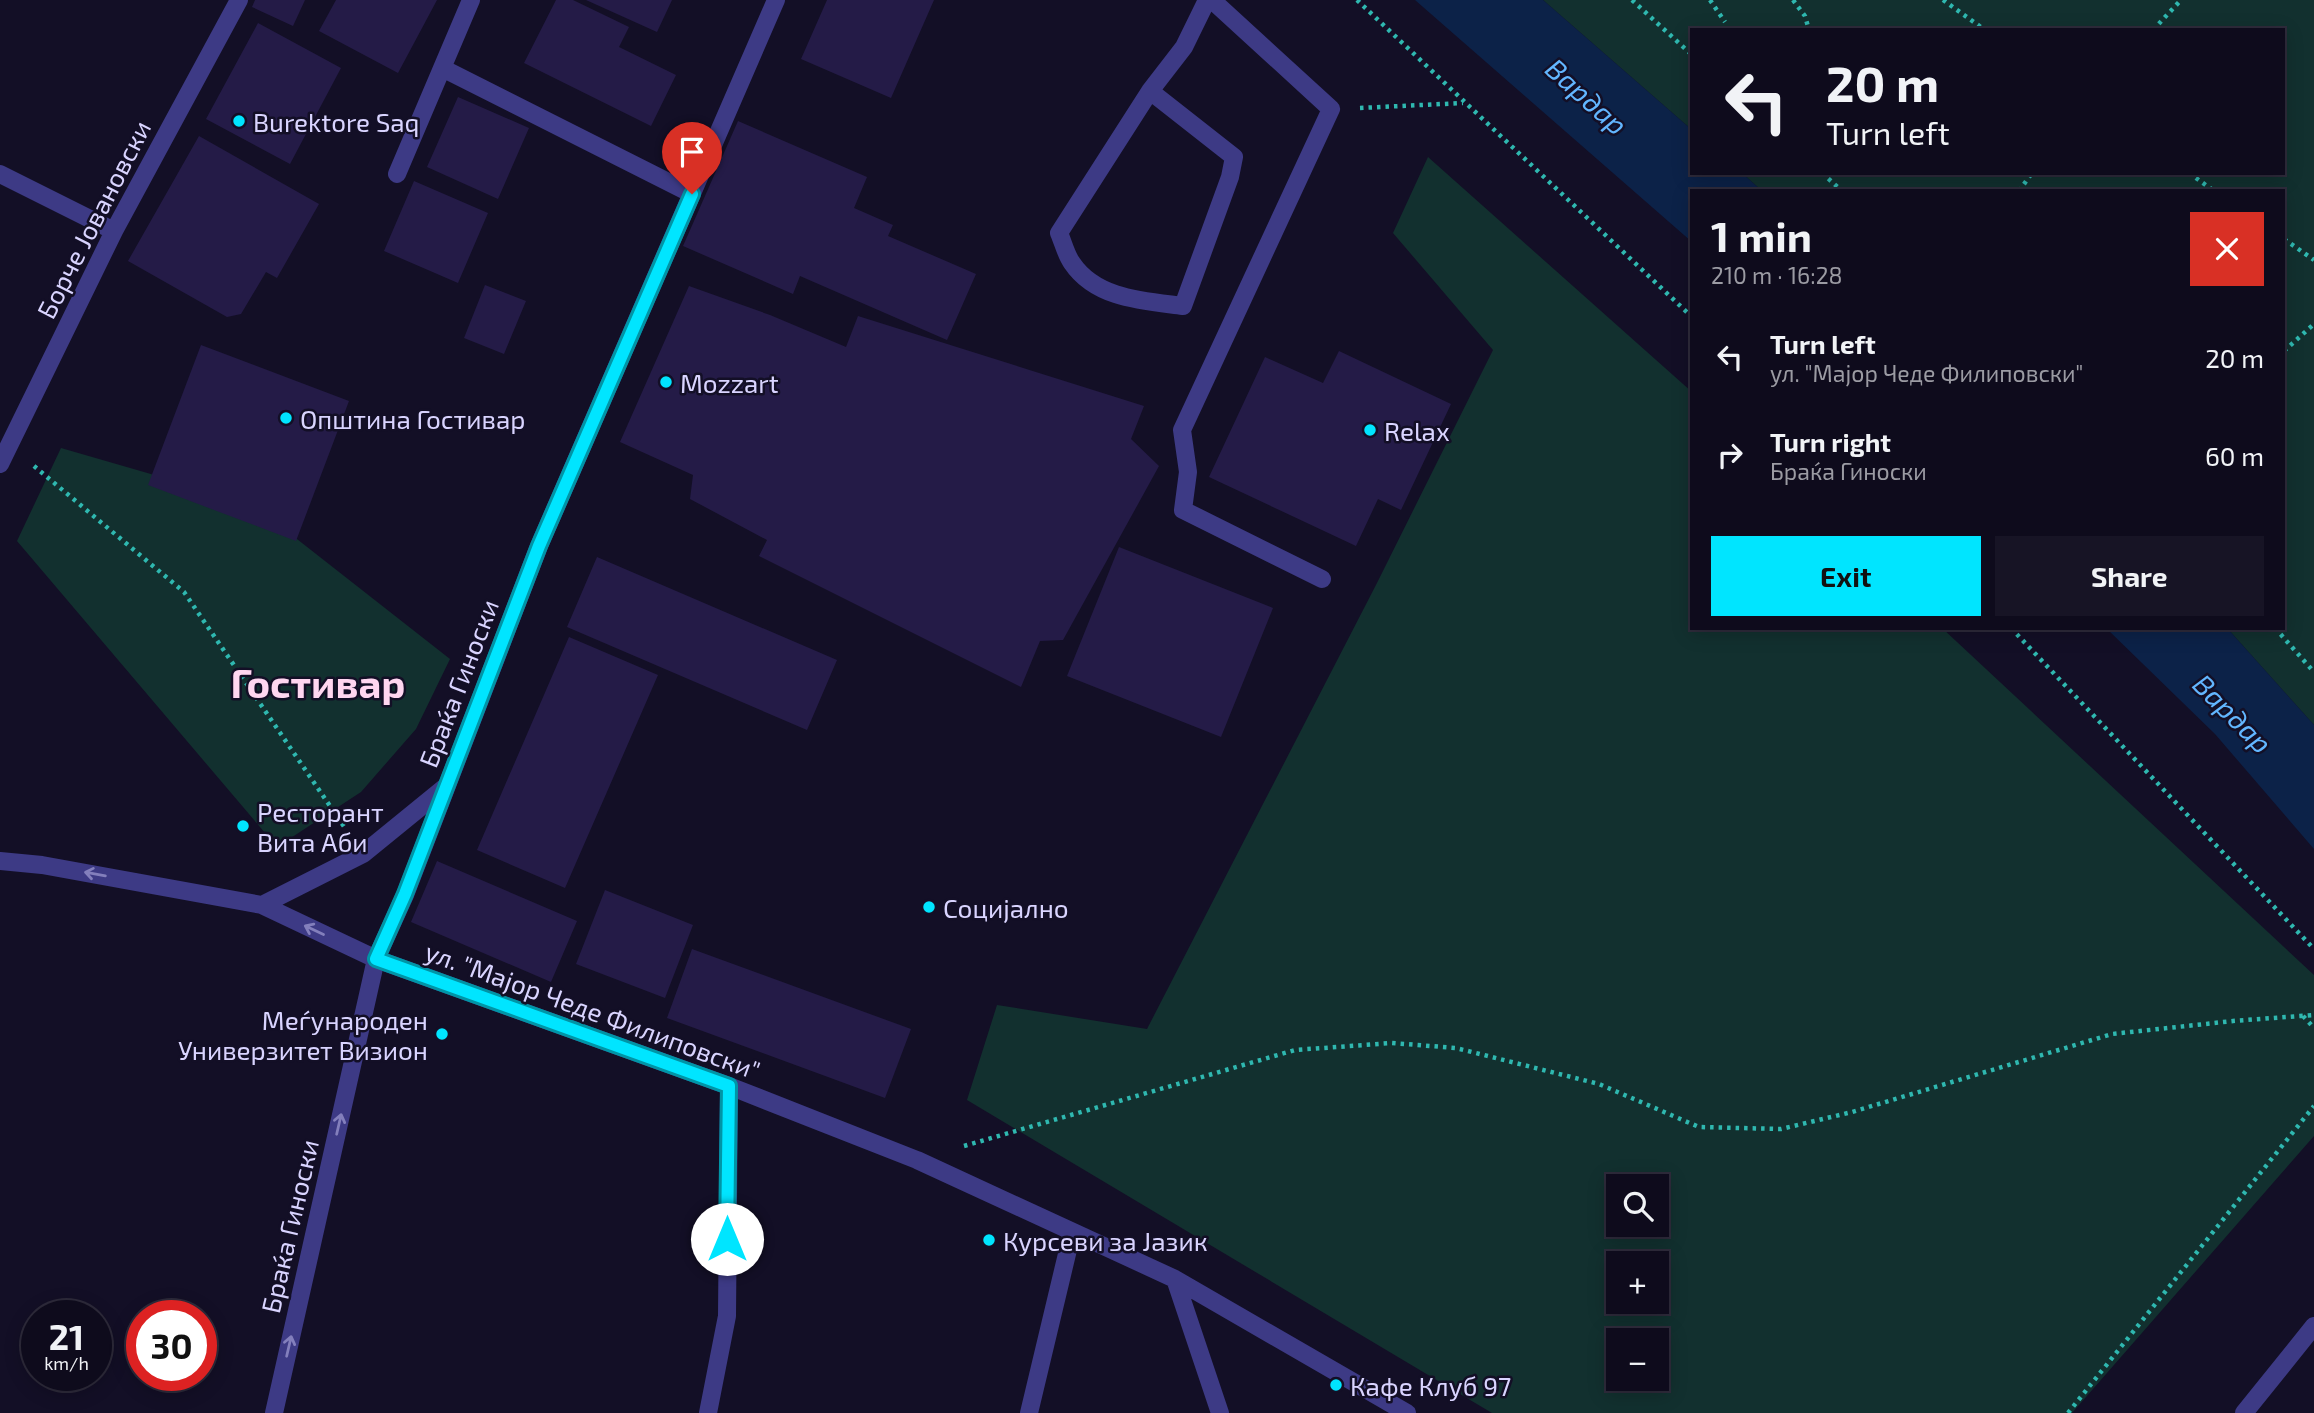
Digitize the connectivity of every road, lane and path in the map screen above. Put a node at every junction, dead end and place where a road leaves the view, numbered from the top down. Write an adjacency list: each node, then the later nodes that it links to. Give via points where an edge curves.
1 (239, 0): 27 (street, Борче Јовановски)
2 (471, 0): 16 (street)
3 (776, 0): 26 (street, Браќа Гиноски)
4 (1209, 0): 17 (street, via 1184,47); 19 (street)
5 (1357, 0): 18 (path)
6 (1632, 0): 15 (path)
7 (1710, 0): 11 (path)
8 (1793, 0): 12 (path)
9 (1943, 0): 13 (path)
10 (2181, 0): 14 (path)
11 (1725, 22)
12 (1808, 28)
13 (1982, 28)
14 (2155, 28)
15 (1690, 53)
16 (442, 68): 21 (street); 26 (street)
17 (1150, 91): 17 (street, via 1059,233 1072,264 1099,289 1139,301 1183,306 1234,157)
18 (1464, 103): 19 (path); 30 (path)
19 (1331, 109): 35 (street, via 1182,430 1188,472 1183,510)
20 (0, 174): 27 (street)
21 (397, 174)
22 (1824, 175): 24 (path)
23 (2192, 175): 25 (path)
24 (1840, 189)
25 (2211, 189)
26 (692, 194): 39 (street, Браќа Гиноски, via 539,546)
27 (114, 231): 33 (street, Борче Јовановски)
28 (2285, 240): 29 (path)
29 (2314, 260)
30 (1690, 315)
31 (2314, 324): 32 (path)
32 (2285, 350)
33 (9, 446): 34 (street, Борче Јовановски); 40 (path, via 184,592)
34 (0, 464)
35 (1322, 579)
36 (2013, 630): 43 (path)
37 (2277, 630): 38 (path)
38 (2314, 672)
39 (447, 786): 40 (street); 44 (street, Браќа Гиноски)
40 (363, 854): 42 (street)
41 (0, 861): 42 (street, ул. "Мајор Чеде Филиповски", one-way to 41, via 42,864)
42 (262, 905): 44 (street, ул. "Мајор Чеде Филиповски", one-way to 42)
43 (2314, 949)
44 (376, 959): 48 (street, ул. "Мајор Чеде Филиповски"); 54 (street, Браќа Гиноски, one-way to 44)
45 (2314, 1015): 46 (path)
46 (2303, 1016): 47 (path); 50 (path, via 2112,1034 1781,1129 1699,1127 1600,1084 1456,1048 1392,1043 1295,1050)
47 (2314, 1028)
48 (729, 1086): 50 (street, ул. "Мајор Чеде Филиповски"); 55 (street, via 727,1316)
49 (2314, 1106): 59 (path)
50 (917, 1160): 51 (street, ул. "Мајор Чеде Филиповски")
51 (1072, 1233): 52 (street, ул. "Мајор Чеде Филиповски"); 56 (street)
52 (1175, 1279): 57 (street); 58 (street, ул. "Мајор Чеде Филиповски")
53 (2314, 1326): 60 (street)
54 (274, 1413)
55 (708, 1413)
56 (1029, 1413)
57 (1220, 1413)
58 (1407, 1413)
59 (2068, 1413)
60 (2244, 1413)

